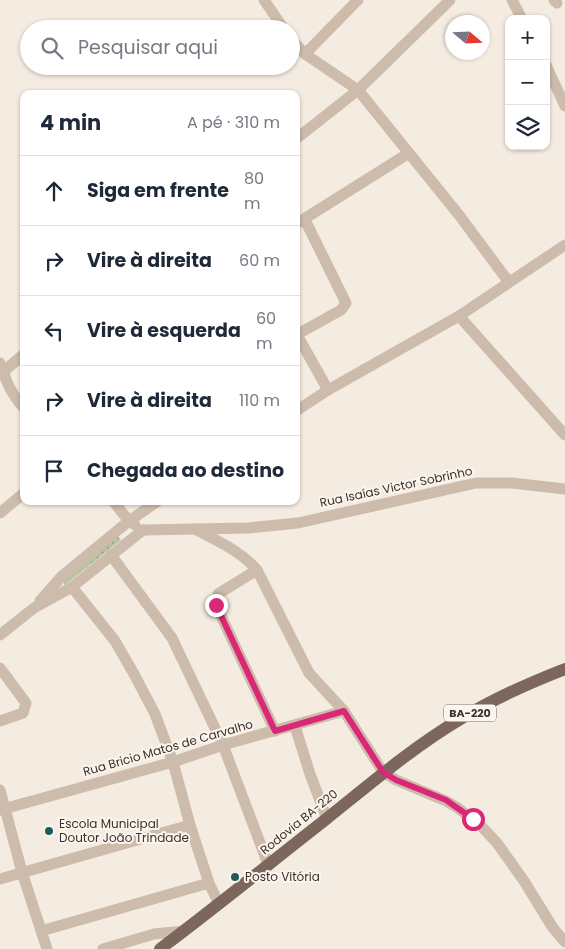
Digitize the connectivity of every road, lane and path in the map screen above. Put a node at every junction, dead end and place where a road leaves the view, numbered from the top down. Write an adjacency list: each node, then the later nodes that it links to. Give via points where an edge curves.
1 (265, 0): 6 (street)
2 (358, 0): 8 (street)
3 (450, 0): 10 (street)
4 (512, 0): 5 (street)
5 (520, 15)
6 (278, 20)
7 (300, 49): 8 (street)
8 (304, 54): 10 (street)
9 (550, 74): 11 (street)
10 (358, 90): 12 (street); 13 (street)
11 (565, 106)
12 (300, 137)
13 (409, 153): 14 (street); 16 (street)
14 (301, 222): 18 (street, via 346,303 341,310)
15 (565, 245): 16 (street)
16 (508, 281): 17 (street)
17 (458, 316): 22 (street); 25 (street)
18 (300, 332)
19 (300, 341): 22 (street)
20 (20, 356): 21 (street)
21 (1, 368): 23 (street, via 13,396)
22 (328, 390): 24 (street)
23 (20, 404)
24 (300, 408)
25 (565, 436)
26 (565, 489): 32 (street, Rua Isaías Victor Sobrinho, via 476,483 298,523)
27 (20, 496): 30 (street)
28 (116, 505): 31 (street)
29 (152, 505): 31 (street)
30 (0, 513)
31 (129, 521): 33 (street); 37 (street, via 62,576)
32 (195, 529): 33 (street, Rua Isaías Victor Sobrinho); 35 (street, via 243,556)
33 (143, 530): 34 (street)
34 (111, 555): 36 (street); 45 (street, via 172,638)
35 (257, 570): 41 (street, via 309,673); 44 (street, via 218,594 215,603)
36 (72, 587): 37 (street); 46 (street, via 106,628 134,674 155,714)
37 (34, 608): 38 (street)
38 (0, 635)
39 (0, 668): 42 (street, via 26,703 23,712)
40 (565, 669): 47 (main road, BA-220, via 514,689 462,717)
41 (344, 711): 43 (street, Rua Bricio Matos de Carvalho); 47 (street)
42 (0, 721)
43 (295, 726): 44 (street, Rua Bricio Matos de Carvalho); 50 (street)
44 (275, 731): 45 (street, Rua Bricio Matos de Carvalho)
45 (223, 745): 46 (street, Rua Bricio Matos de Carvalho); 52 (street)
46 (173, 762): 49 (street, Rua Bricio Matos de Carvalho); 51 (street)
47 (383, 772): 50 (main road, Rodovia BA-220 / BA-220); 59 (street, via 446,800 482,827 497,843)
48 (0, 790): 49 (street)
49 (3, 809): 53 (street)
50 (326, 818): 52 (main road, Rodovia BA-220 / BA-220)
51 (190, 825): 53 (street); 55 (street)
52 (268, 864): 56 (main road, Rodovia BA-220 / BA-220)
53 (22, 872): 54 (street); 57 (street)
54 (0, 879)
55 (209, 883): 56 (street); 57 (street)
56 (219, 904): 58 (main road, Rodovia BA-220 / BA-220)
57 (41, 931): 60 (street)
58 (184, 931): 61 (street, via 154,934); 62 (main road, Rodovia BA-220 / BA-220)
59 (565, 942)
60 (47, 949)
61 (103, 949)
62 (160, 949)

